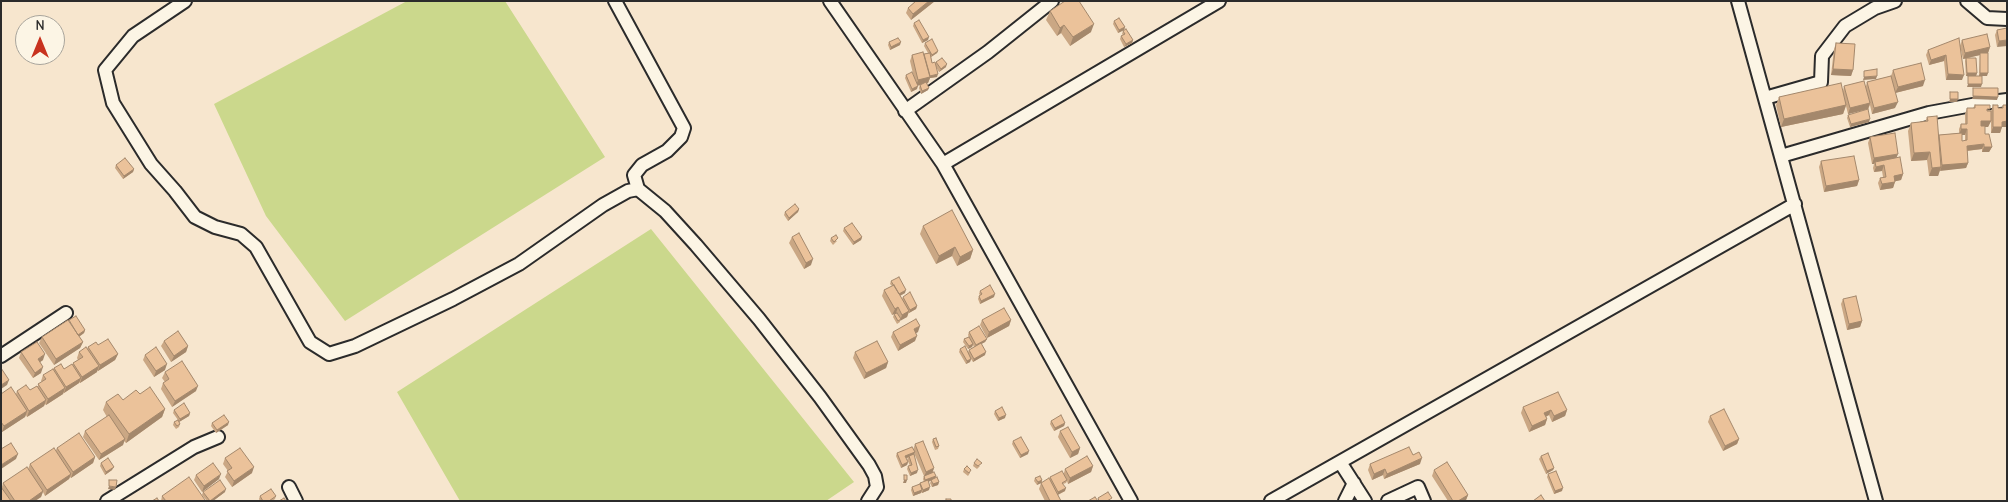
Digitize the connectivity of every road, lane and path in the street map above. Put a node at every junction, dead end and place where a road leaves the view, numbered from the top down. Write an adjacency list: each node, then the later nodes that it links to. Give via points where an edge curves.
1 (185, 1): 15 (street, via 133,36 105,70 113,103 151,164 195,216 215,227 241,234 256,247 310,342 330,354 355,346 519,264 604,205)
2 (615, 1): 15 (street, via 684,128 681,137 666,151 642,165 634,175)
3 (830, 1): 12 (street)
4 (1052, 1): 12 (street)
5 (1219, 1): 14 (street)
6 (1738, 1): 10 (street)
7 (1895, 1): 10 (street, via 1875,8 1845,26 1822,56 1820,82)
8 (1967, 1): 9 (street, via 1987,18)
9 (2007, 19)
10 (1765, 98): 13 (street)
11 (2007, 100): 13 (street, via 1928,113)
12 (905, 111): 14 (street)
13 (1781, 156): 16 (street)
14 (943, 164): 26 (street)
15 (638, 189): 25 (street, via 666,211 696,244 820,397 875,476 877,487)
16 (1794, 204): 20 (street); 32 (street)
17 (66, 313): 18 (street)
18 (1, 356)
19 (218, 437): 23 (street, via 194,447)
20 (1340, 462): 21 (street); 27 (street)
21 (1354, 484): 28 (street); 29 (street)
22 (288, 487): 24 (street)
23 (107, 501)
24 (296, 501)
25 (868, 501)
26 (1131, 501)
27 (1271, 501)
28 (1345, 501)
29 (1365, 501)
30 (1388, 501): 31 (street, via 1418,488)
31 (1424, 501)
32 (1876, 501)

